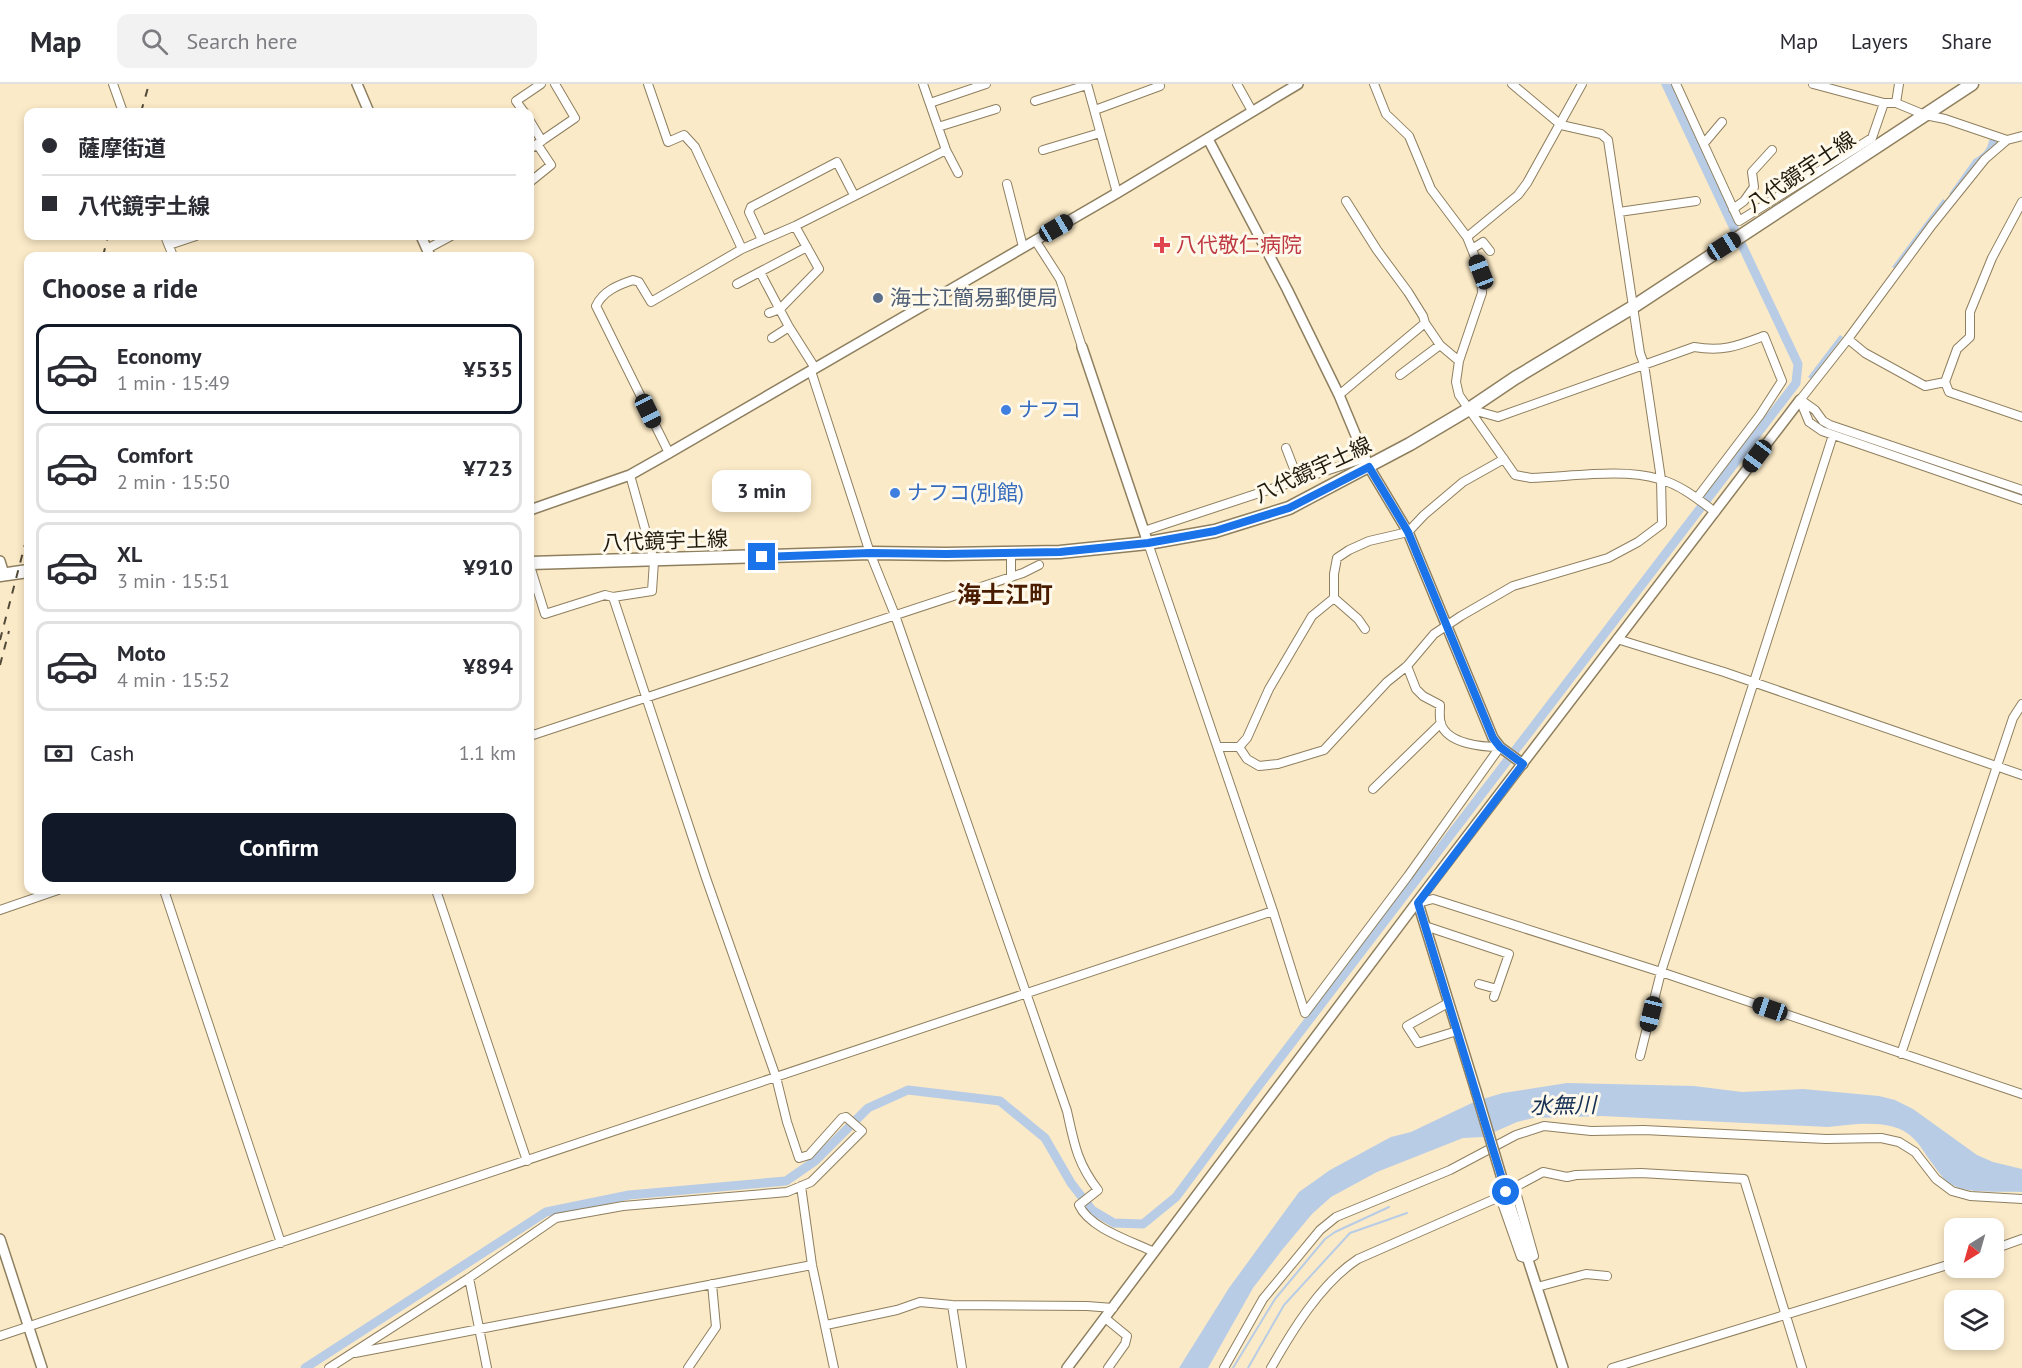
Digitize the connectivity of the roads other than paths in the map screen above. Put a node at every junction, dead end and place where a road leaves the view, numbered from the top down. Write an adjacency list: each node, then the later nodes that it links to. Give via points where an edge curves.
1 (113, 84): 23 (street)
2 (357, 84): 24 (street)
3 (542, 84): 25 (street, via 516,101)
4 (555, 84): 38 (street, via 575,118)
5 (648, 84): 63 (street, via 668,142 684,135 695,147)
6 (923, 84): 20 (street)
7 (987, 84): 20 (street)
8 (1237, 84): 28 (street)
9 (1298, 84): 28 (street)
10 (1374, 84): 54 (street, via 1386,114 1409,136 1431,189)
11 (1512, 84): 31 (street)
12 (1582, 84): 31 (street)
13 (1676, 84): 37 (street)
14 (1813, 84): 21 (street)
15 (1899, 84): 22 (street)
16 (1972, 84): 29 (main road, 八代鏡宇土線)
17 (1087, 85): 19 (street); 27 (street)
18 (1160, 86): 27 (street)
19 (1035, 101)
20 (930, 103): 32 (street)
21 (1884, 103): 22 (street); 39 (street)
22 (1896, 103): 29 (street)
23 (122, 108)
24 (367, 108)
25 (521, 108)
26 (996, 108): 32 (street)
27 (1095, 110): 33 (street)
28 (1252, 111): 35 (street)
29 (1925, 115): 36 (street); 39 (main road, 八代鏡宇土線)
30 (1722, 122): 37 (street)
31 (1561, 125): 52 (street, via 1601,134 1608,140); 54 (street, via 1518,195)
32 (938, 127): 40 (street)
33 (1100, 133): 41 (street); 46 (street)
34 (2022, 136): 36 (street)
35 (1208, 139): 46 (street); 84 (street)
36 (2007, 140): 76 (street, via 1985,159 1932,225)
37 (1702, 141): 51 (street)
38 (536, 145): 44 (street, via 551,165)
39 (1865, 147): 51 (street, via 1739,221); 70 (main road, 八代鏡宇土線)
40 (946, 150): 43 (street); 47 (street)
41 (1042, 150)
42 (1772, 150): 51 (street, via 1752,172 1754,187)
43 (958, 173)
44 (534, 179)
45 (1007, 184): 62 (street)
46 (1117, 192): 59 (street)
47 (854, 195): 53 (street); 58 (street, via 837,162 751,207 749,212)
48 (1346, 201): 73 (street)
49 (1696, 201): 52 (street)
50 (2021, 207): 83 (street, via 1992,258 1970,312 1970,337 1957,349)
51 (1733, 209)
52 (1618, 212): 70 (street)
53 (795, 226): 58 (street); 61 (street)
54 (1467, 237): 64 (street)
55 (167, 240): 60 (street)
56 (184, 240): 60 (street)
57 (446, 240): 67 (street)
58 (762, 240): 63 (street)
59 (1035, 240): 62 (street); 78 (street, via 1060,279)
60 (169, 245): 66 (street)
61 (807, 247): 68 (street); 71 (street, via 819,269)
62 (1023, 247): 81 (street)
63 (742, 249): 91 (street, via 651,302 639,282 633,280 604,293 596,306)
64 (1472, 249): 65 (street, via 1483,242); 79 (street, via 1481,272 1482,293)
65 (1490, 251)
66 (172, 252)
67 (429, 252)
68 (760, 272): 69 (street); 71 (street)
69 (737, 284)
70 (1633, 307): 80 (street); 86 (main road, 八代鏡宇土線)
71 (780, 309): 72 (street); 74 (street)
72 (769, 313)
73 (1425, 322): 77 (street); 84 (street)
74 (789, 327): 75 (street); 81 (street)
75 (772, 338)
76 (1848, 339): 83 (street, via 1865,353 1925,386); 85 (street)
77 (1440, 345): 79 (street); 82 (street)
78 (1082, 347): 106 (street)
79 (1459, 361): 86 (street, via 1456,382)
80 (1644, 364): 86 (street, via 1498,417); 99 (street); 101 (street, via 1694,347 1735,347 1764,336 1782,376 1760,415)
81 (813, 369): 91 (street); 108 (street)
82 (1400, 375)
83 (1945, 382): 87 (street, via 1949,392)
84 (1339, 395): 95 (street)
85 (1800, 400): 88 (street, via 1809,422); 89 (street, via 1830,425); 104 (street)
86 (1469, 409): 94 (street); 95 (main road, 八代鏡宇土線)
87 (2022, 417)
88 (1833, 435): 92 (street); 123 (street)
89 (1894, 447): 92 (street); 93 (street)
90 (1286, 448): 98 (street)
91 (669, 453): 97 (street)
92 (1892, 455): 96 (street)
93 (1920, 456): 96 (street); 100 (street)
94 (1504, 459): 99 (street, via 1515,475 1531,478 1638,474); 105 (street, via 1463,482)
95 (1367, 462): 98 (street); 105 (street); 106 (main road, 八代鏡宇土線, via 1289,508 1215,531)
96 (1918, 464): 102 (street)
97 (630, 475): 103 (street); 109 (street)
98 (1298, 479): 106 (street)
99 (1661, 479): 101 (street); 119 (street, via 1662,524 1638,542 1595,564 1513,586)
100 (2022, 490)
101 (1697, 498): 104 (street)
102 (2022, 500)
103 (534, 509)
104 (1714, 511): 121 (street)
105 (1408, 532): 117 (street, via 1369,541 1337,558); 119 (street)
106 (1146, 537): 107 (main road, 八代鏡宇土線, via 1060,552); 128 (street)
107 (1011, 552): 108 (main road, 八代鏡宇土線); 114 (street)
108 (870, 553): 109 (main road, 八代鏡宇土線); 118 (street)
109 (654, 561): 110 (main road, 八代鏡宇土線); 116 (street, via 652,591)
110 (534, 565)
111 (1039, 565): 114 (street)
112 (1, 570): 113 (main road)
113 (24, 571)
114 (1011, 577): 118 (street)
115 (534, 578): 116 (street, via 545,614 605,595)
116 (613, 597): 124 (street)
117 (1334, 598): 120 (street); 129 (street, via 1312,616)
118 (895, 615): 124 (street); 144 (street)
119 (1447, 627): 122 (street, via 1434,634); 130 (street)
120 (1365, 629)
121 (1617, 639): 123 (street); 131 (street)
122 (1407, 666): 126 (street, via 1416,689 1440,705); 129 (street, via 1324,750 1259,766 1247,759)
123 (1754, 683): 132 (street); 142 (street)
124 (646, 697): 127 (street); 149 (street)
125 (2022, 704): 132 (street, via 2013,718)
126 (1441, 723): 130 (street, via 1451,737 1484,747); 134 (street)
127 (534, 735)
128 (1218, 747): 129 (street); 140 (street)
129 (1239, 747)
130 (1500, 747): 131 (street); 140 (street, via 1305,1013)
131 (1523, 764): 138 (street)
132 (1998, 768): 133 (street); 147 (street)
133 (2022, 775)
134 (1373, 789)
135 (46, 894): 139 (street)
136 (165, 894): 156 (street)
137 (437, 894): 151 (street)
138 (1418, 903): 141 (street); 142 (street, via 1433,899); 158 (street)
139 (0, 910)
140 (1273, 911): 144 (street)
141 (1425, 926): 143 (street, via 1509,954 1496,993); 145 (street)
142 (1661, 972): 147 (street); 148 (street)
143 (1479, 984)
144 (1025, 994): 149 (street); 158 (street, via 1067,1111 1078,1158 1098,1190 1079,1204 1083,1214)
145 (1448, 1003): 146 (street); 146 (street, via 1407,1026 1418,1043)
146 (1457, 1031): 159 (street, bridge)
147 (1901, 1054): 150 (street)
148 (1640, 1056)
149 (776, 1077): 151 (street); 152 (street, via 799,1158 809,1155 842,1118 846,1117 862,1131 811,1182)
150 (2022, 1094)
151 (527, 1161): 156 (street)
152 (801, 1186): 160 (street); 163 (street, via 787,1192 623,1206 556,1218)
153 (2022, 1199): 183 (street, via 1952,1191 1936,1179 1915,1152 1899,1142 1881,1138 1591,1131 1544,1126 1336,1218 1320,1230 1263,1299)
154 (0, 1239): 171 (street)
155 (2022, 1239): 157 (street)
156 (281, 1243): 171 (street)
157 (2004, 1245)
158 (1154, 1252): 167 (street)
159 (1528, 1259): 165 (street); 168 (street, via 1534,1256 1517,1186 1543,1172 1567,1177 1641,1173 1744,1179); 184 (street, via 1521,1257 1497,1198 1348,1265 1303,1314)
160 (812, 1265): 164 (street); 170 (street)
161 (1944, 1266): 168 (street)
162 (1607, 1276): 165 (street, via 1586,1275)
163 (469, 1278): 172 (street); 174 (street)
164 (712, 1284): 172 (street); 178 (street, via 716,1327)
165 (1537, 1287): 185 (street)
166 (952, 1305): 167 (street); 170 (street, via 920,1302); 180 (street)
167 (1113, 1308): 169 (street)
168 (1786, 1315): 186 (street); 187 (street)
169 (1105, 1318): 181 (street); 182 (street, via 1127,1336)
170 (826, 1325): 179 (street)
171 (29, 1326): 173 (street); 175 (street)
172 (480, 1330): 174 (street); 177 (street)
173 (0, 1336)
174 (351, 1354): 176 (street)
175 (42, 1368)
176 (329, 1368)
177 (487, 1368)
178 (688, 1368)
179 (834, 1368)
180 (962, 1368)
181 (1067, 1368)
182 (1108, 1368)
183 (1224, 1368)
184 (1270, 1368)
185 (1563, 1368)
186 (1612, 1368)
187 (1802, 1368)

